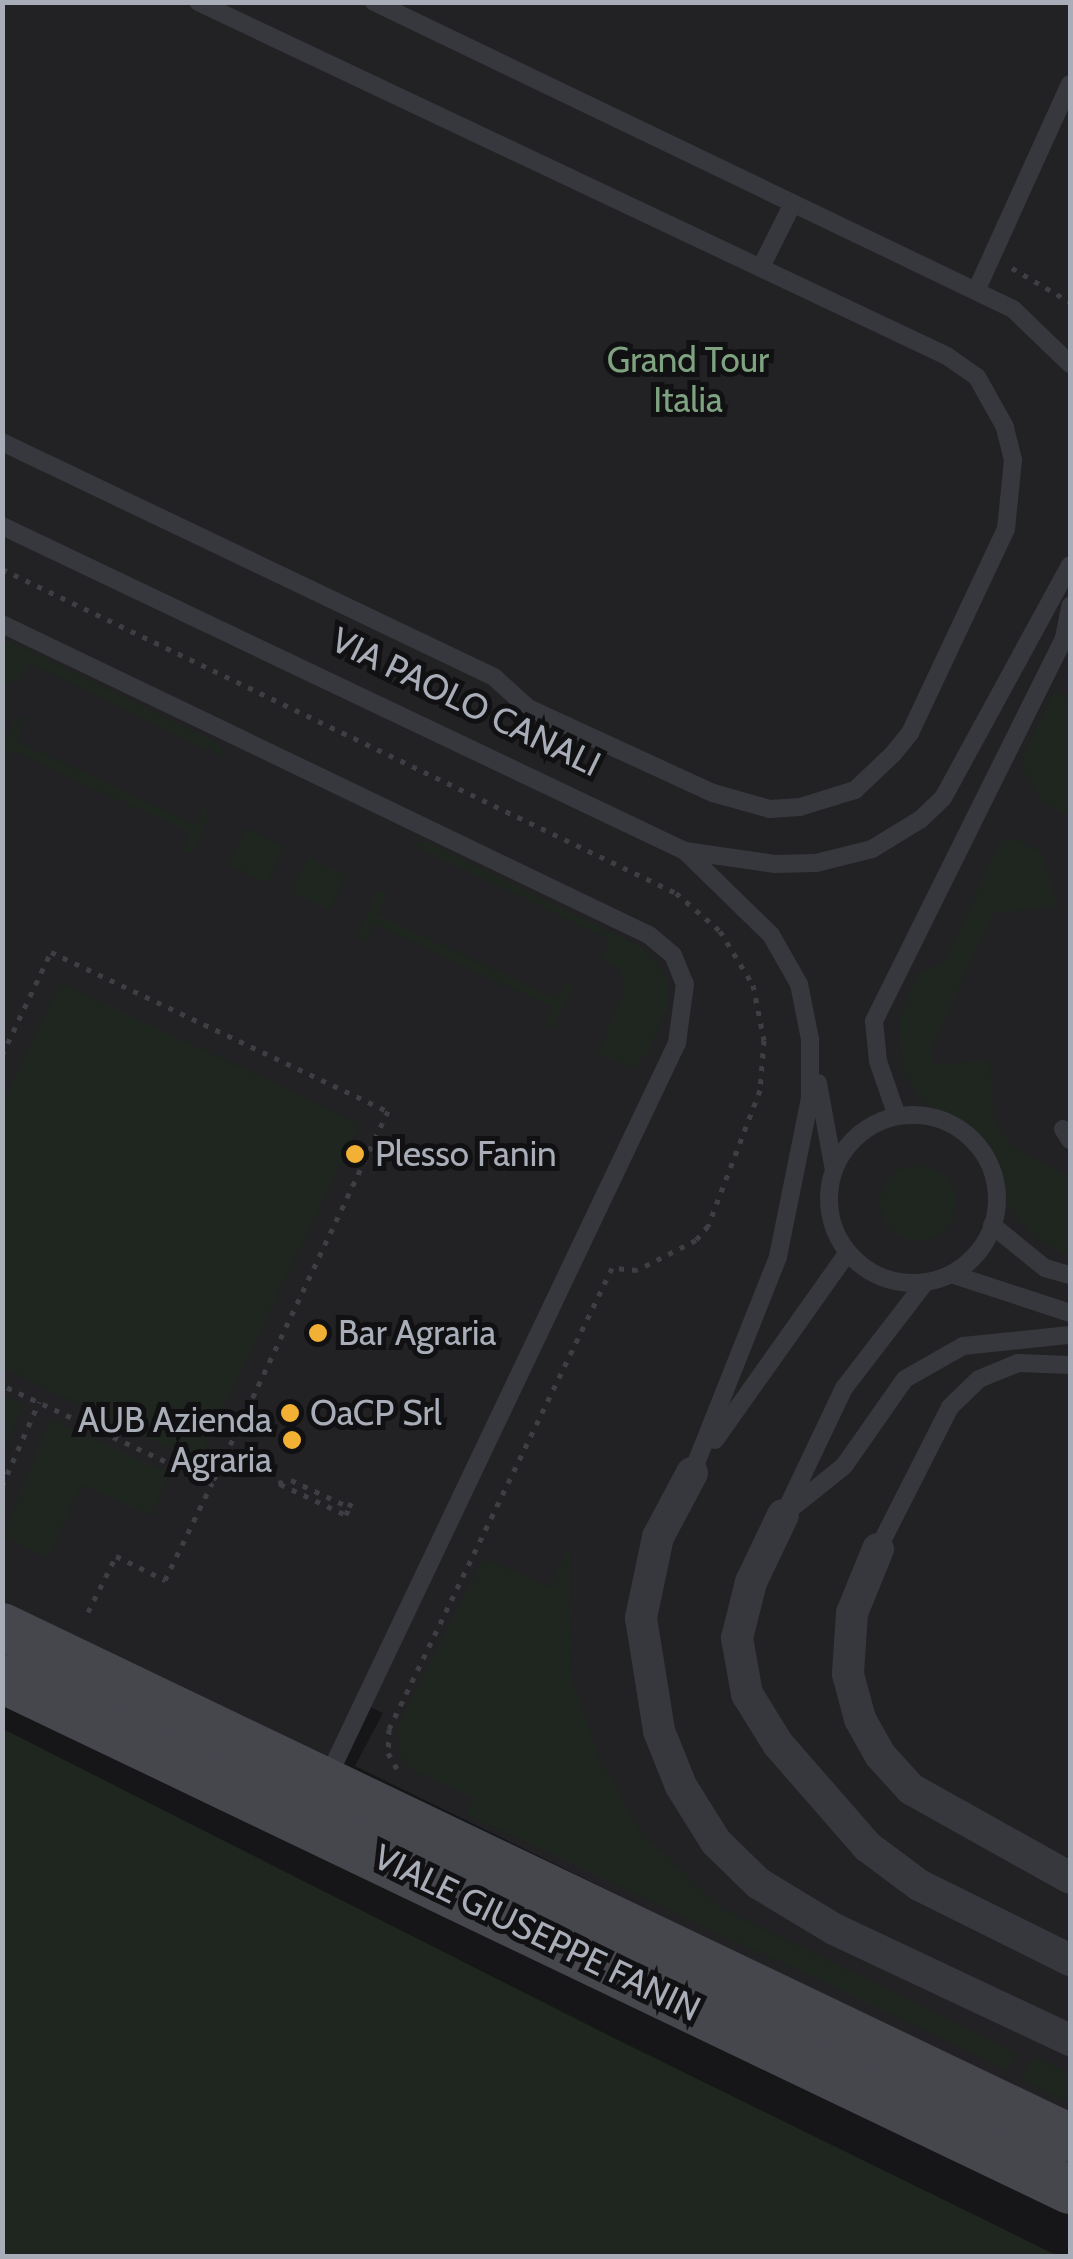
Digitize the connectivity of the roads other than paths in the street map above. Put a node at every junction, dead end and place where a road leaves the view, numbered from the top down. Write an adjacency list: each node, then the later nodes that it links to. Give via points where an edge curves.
1 (198, 2): 5 (lane)
2 (376, 3): 4 (lane)
3 (1070, 84): 6 (lane)
4 (793, 203): 5 (lane); 6 (lane)
5 (762, 266): 8 (lane, via 922,341 977,377 1005,427 1014,460 1006,529 910,733 855,790 800,807 744,804 670,773 528,708 494,677)
6 (976, 291): 7 (lane, via 1013,308)
7 (1070, 364)
8 (2, 442)
9 (2, 526): 13 (lane, VIA PAOLO CANALI)
10 (1070, 564): 13 (lane, via 943,798 921,820 872,849 816,862 776,864)
11 (1070, 606): 15 (lane, via 1064,638 874,1021 878,1061)
12 (2, 624): 30 (lane, via 649,935 673,955 685,984 678,1043)
13 (685, 851): 14 (lane, VIA PAOLO CANALI, via 771,934 798,984)
14 (810, 1038): 16 (lane, VIA PAOLO CANALI); 25 (lane, VIA PAOLO CANALI, via 810,1098 778,1257)
15 (897, 1116): 16 (lane, via 870,1126); 17 (lane, via 924,1116 972,1138 996,1185)
16 (834, 1170): 18 (lane, via 831,1213)
17 (992, 1225): 19 (lane, via 973,1259); 20 (lane, via 1045,1268)
18 (848, 1252): 21 (lane, via 883,1276); 25 (lane, VIA PAOLO CANALI)
19 (951, 1274): 21 (lane); 22 (lane)
20 (1070, 1275)
21 (925, 1282): 26 (lane, via 844,1388)
22 (1070, 1313)
23 (1070, 1335): 26 (lane, via 964,1346 905,1380 844,1466)
24 (1070, 1365): 27 (lane, via 1018,1363 979,1380 950,1407)
25 (692, 1473): 33 (street, VIA PAOLO CANALI, via 658,1537 641,1618 659,1732 681,1786 716,1842 758,1883 834,1929)
26 (783, 1515): 32 (street, via 751,1582 737,1638 747,1694 778,1744 868,1847 919,1885)
27 (878, 1549): 31 (street, via 852,1613 848,1674 860,1719 880,1755 912,1789)
28 (2, 1627): 30 (main road, VIALE GIUSEPPE FANIN)
29 (2, 1679): 30 (main road, VIALE GIUSEPPE FANIN)
30 (316, 1803): 34 (main road, VIALE GIUSEPPE FANIN); 35 (main road, VIALE GIUSEPPE FANIN)
31 (1070, 1878)
32 (1070, 1960)
33 (1070, 2040)
34 (1070, 2138)
35 (1070, 2190)

